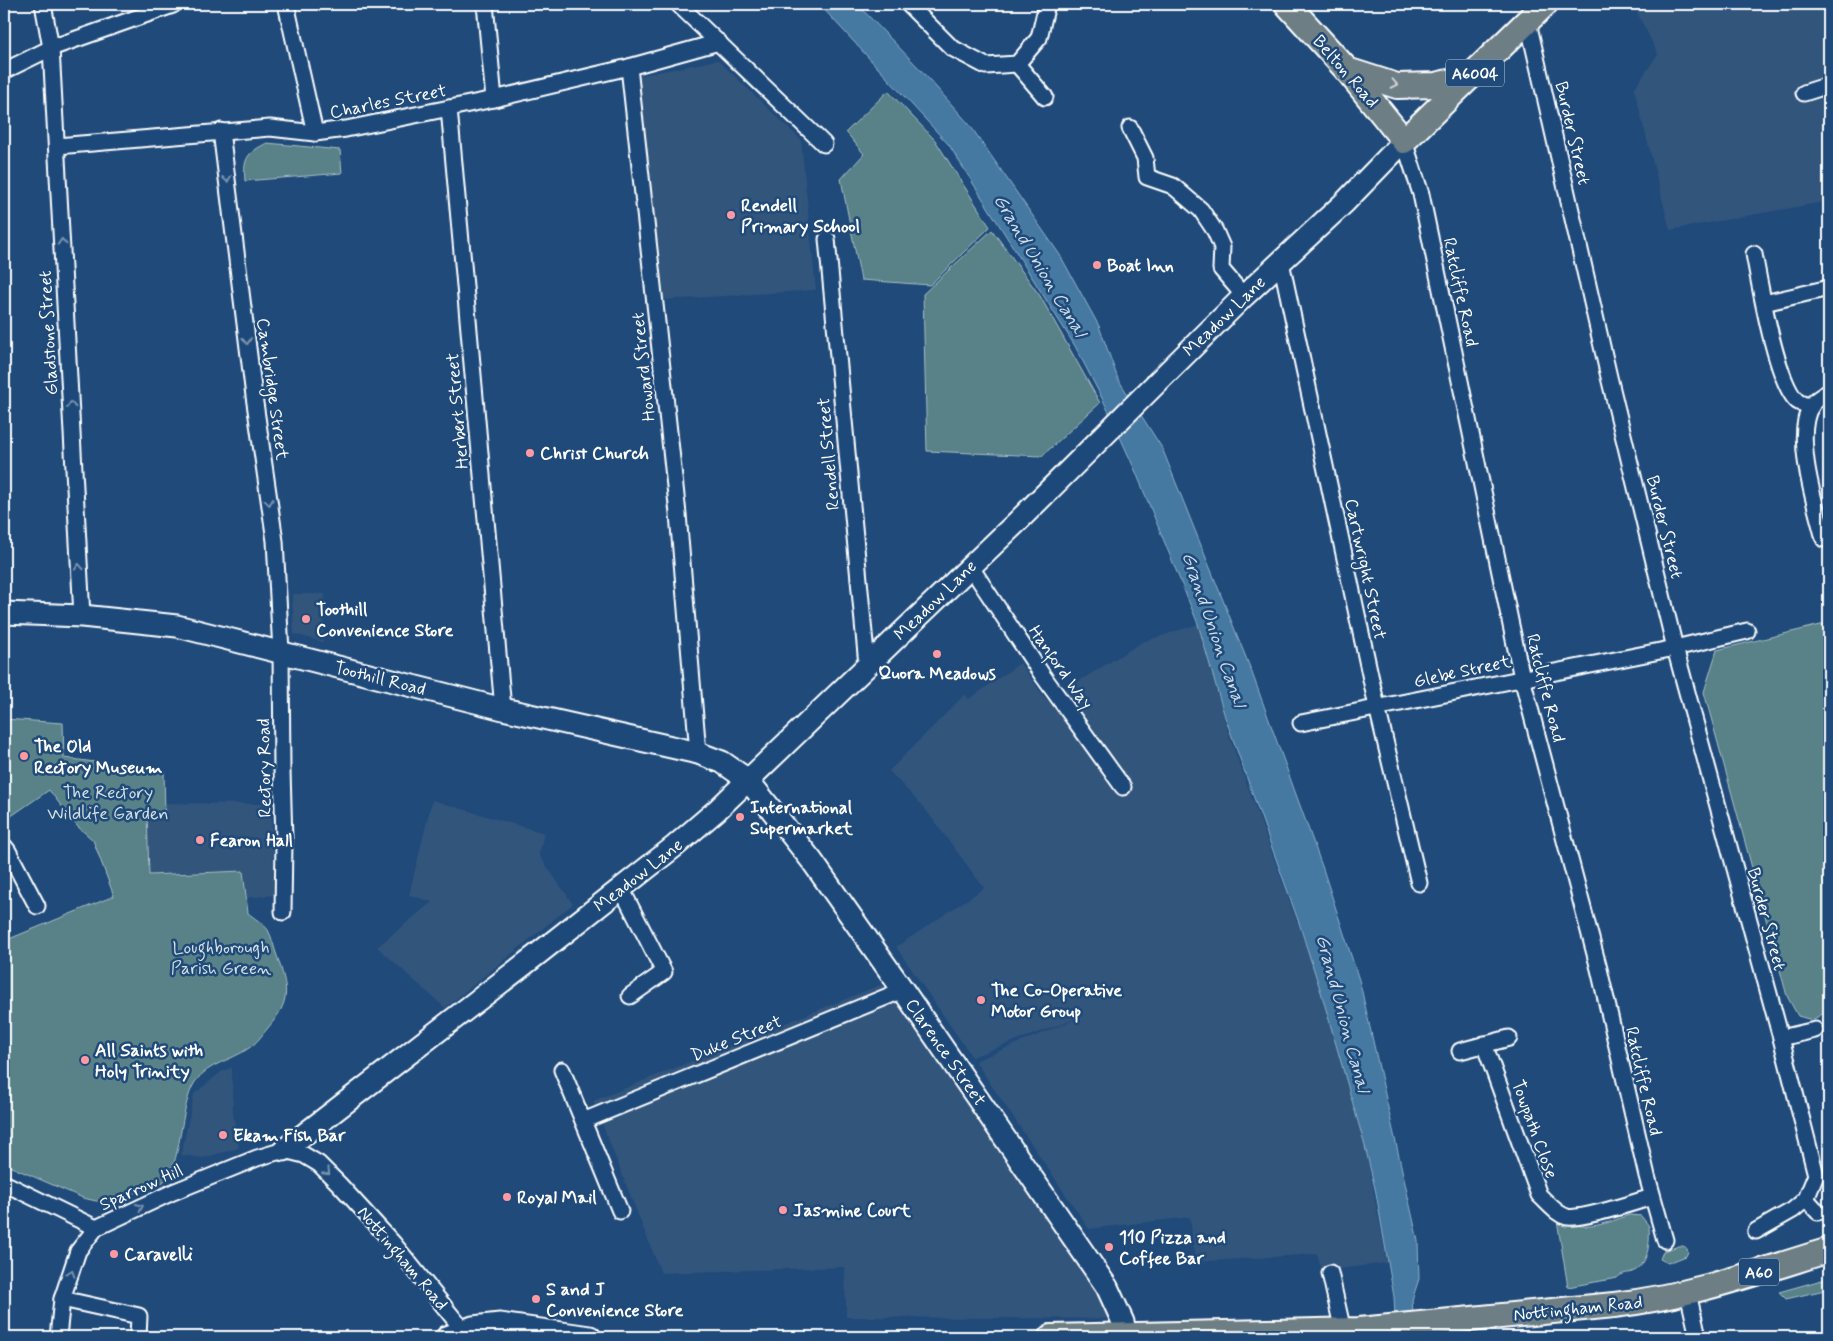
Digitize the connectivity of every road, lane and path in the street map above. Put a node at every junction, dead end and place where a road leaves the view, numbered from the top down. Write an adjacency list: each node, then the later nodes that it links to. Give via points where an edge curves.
1 (43, 4): 12 (street, Gladstone Street)
2 (286, 4): 25 (street)
3 (485, 4): 21 (street)
4 (678, 4): 11 (street)
5 (908, 4): 13 (street, via 952,48 986,66)
6 (1047, 4): 13 (street, via 1038,38)
7 (1287, 4): 15 (main road, Belton Road / A6004)
8 (1545, 4): 10 (main road, Meadow Lane / A6004)
9 (173, 5): 12 (street)
10 (1528, 22): 17 (main road, Meadow Lane / A6004); 42 (street, Burder Street)
11 (719, 42): 14 (street, Charles Street); 27 (street)
12 (51, 48): 16 (street); 28 (street, Gladstone Street)
13 (1017, 64): 20 (street)
14 (629, 67): 21 (street, Charles Street); 49 (street, Howard Street, via 678,514)
15 (1348, 70): 17 (main road, A6004, one-way to 17, via 1397,86 1436,85); 26 (main road, Belton Road / A6004)
16 (4, 71)
17 (1471, 76): 26 (main road, Meadow Lane / A6004)
18 (1829, 85): 19 (street)
19 (1804, 93)
20 (1045, 97)
21 (494, 99): 22 (street, Charles Street)
22 (449, 108): 25 (street, Charles Street); 47 (street, Herbert Street)
23 (1130, 128): 33 (street, via 1145,158 1146,177 1173,186 1201,210 1222,247 1221,269)
24 (222, 131): 25 (street, Charles Street, via 270,128); 28 (street, Charles Street); 43 (street, Cambridge Street, one-way to 43, via 275,541)
25 (315, 133)
26 (1404, 141): 31 (street, Meadow Lane); 45 (street, Ratcliffe Road, via 1421,194)
27 (824, 144)
28 (57, 146): 40 (street, Gladstone Street, one-way to 28)
29 (827, 239): 44 (street, Rendell Street)
30 (1754, 254): 34 (street)
31 (1281, 262): 33 (street, Meadow Lane); 46 (street, Cartwright Street)
32 (1829, 288): 34 (street)
33 (1244, 296): 38 (street, Meadow Lane)
34 (1764, 303): 36 (street, via 1786,385 1797,402)
35 (1829, 392): 36 (street)
36 (1811, 407): 37 (street, via 1806,426 1806,460)
37 (1824, 539)
38 (970, 566): 44 (street, Meadow Lane); 51 (street, Hanford Way)
39 (4, 612): 40 (street, Toothill Road)
40 (82, 616): 43 (street, Toothill Road, via 177,626)
41 (1747, 631): 42 (street, Glebe Street)
42 (1675, 648): 45 (street, Glebe Street); 61 (street, Burder Street)
43 (281, 652): 47 (street, Toothill Road); 56 (street, Rectory Road)
44 (867, 665): 50 (street, Meadow Lane)
45 (1522, 678): 46 (street, Glebe Street); 68 (street, Ratcliffe Road, via 1600,969)
46 (1377, 707): 48 (street, Glebe Street); 53 (street, Cartwright Street)
47 (503, 709): 49 (street, Toothill Road)
48 (1301, 723)
49 (698, 753): 50 (street, Toothill Road, via 722,762)
50 (748, 780): 54 (street, Meadow Lane, via 717,810); 57 (street, Clarence Street, via 812,860)
51 (1123, 788)
52 (4, 846): 55 (street)
53 (1419, 883)
54 (621, 888): 58 (street, via 664,972); 66 (street, Meadow Lane)
55 (37, 906)
56 (283, 912)
57 (903, 990): 65 (street, Duke Street); 81 (street, Clarence Street, via 1107,1287)
58 (630, 996)
59 (1815, 1030): 61 (street)
60 (1509, 1038): 62 (street)
61 (1781, 1038): 69 (street, Burder Street, via 1816,1175)
62 (1484, 1044): 63 (street); 68 (street, Towpath Close, via 1540,1195 1556,1212 1568,1217 1581,1216)
63 (1460, 1051)
64 (562, 1070): 65 (street)
65 (583, 1121): 70 (street)
66 (284, 1150): 72 (street, Sparrow Hill, one-way to 66, via 173,1192); 80 (street, Nottingham Road, one-way to 80, via 319,1164 339,1184 392,1243)
67 (4, 1183): 72 (street)
68 (1652, 1197): 74 (street, Ratcliffe Road)
69 (1806, 1200): 71 (street); 73 (street)
70 (620, 1211)
71 (1818, 1212)
72 (96, 1228): 78 (street, Sparrow Hill, one-way to 72, via 78,1251)
73 (1756, 1231)
74 (1665, 1240)
75 (1829, 1250): 77 (main road, Nottingham Road / A60)
76 (1330, 1273): 79 (street)
77 (1688, 1293): 79 (main road, Nottingham Road / A60, via 1622,1304); 87 (street)
78 (62, 1299): 83 (street, Sparrow Hill); 84 (street, via 139,1316)
79 (1350, 1330): 82 (main road, Nottingham Road / A60)
80 (458, 1335): 85 (street, Nottingham Road, via 486,1324 500,1324)
81 (1126, 1335): 82 (main road, Nottingham Road / A60); 86 (main road, Nottingham Road / A60)
82 (1225, 1335)
83 (58, 1337)
84 (138, 1337)
85 (590, 1337)
86 (1051, 1337)
87 (1698, 1337)

